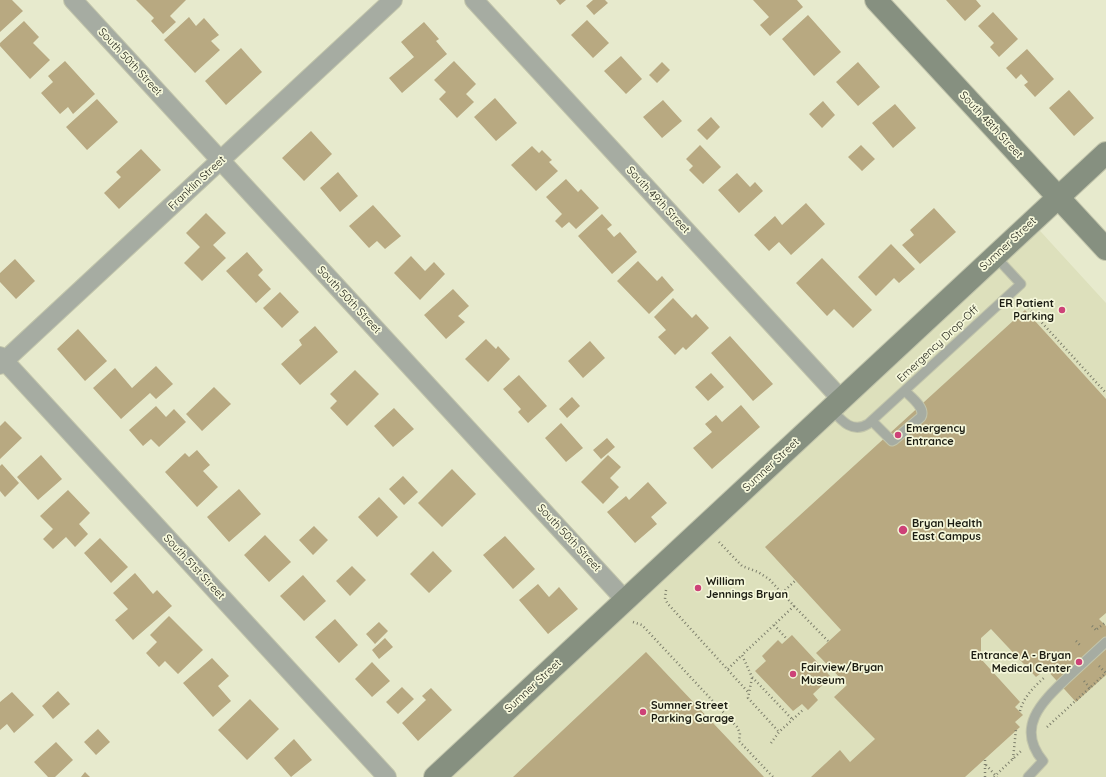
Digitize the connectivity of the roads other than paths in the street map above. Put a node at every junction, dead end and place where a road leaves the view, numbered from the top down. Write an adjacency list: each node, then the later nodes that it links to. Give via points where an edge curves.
1 (73, 0): 6 (street, South 50th Street)
2 (393, 0): 6 (street, Franklin Street)
3 (474, 0): 12 (street, South 49th Street)
4 (876, 0): 7 (street, South 48th Street)
5 (1106, 153): 7 (street, Sumner Street)
6 (221, 160): 10 (street, Franklin Street); 14 (street, South 50th Street)
7 (1058, 197): 8 (street, South 48th Street); 9 (street, Sumner Street)
8 (1106, 249)
9 (994, 256): 11 (lane, Emergency Drop-Off, via 1020,284); 12 (street, Sumner Street)
10 (1, 361): 16 (street, South 51st Street)
11 (905, 391): 13 (lane, Emergency Drop-Off); 13 (lane, via 922,410 921,417 892,441)
12 (836, 404): 13 (lane, via 843,422 850,426 860,428); 14 (street, Sumner Street)
13 (872, 421)
14 (625, 600): 17 (street, Sumner Street)
15 (1106, 642): 18 (lane, via 1039,707 1033,721 1031,741 1043,761)
16 (387, 777)
17 (435, 777)
18 (1028, 777)

